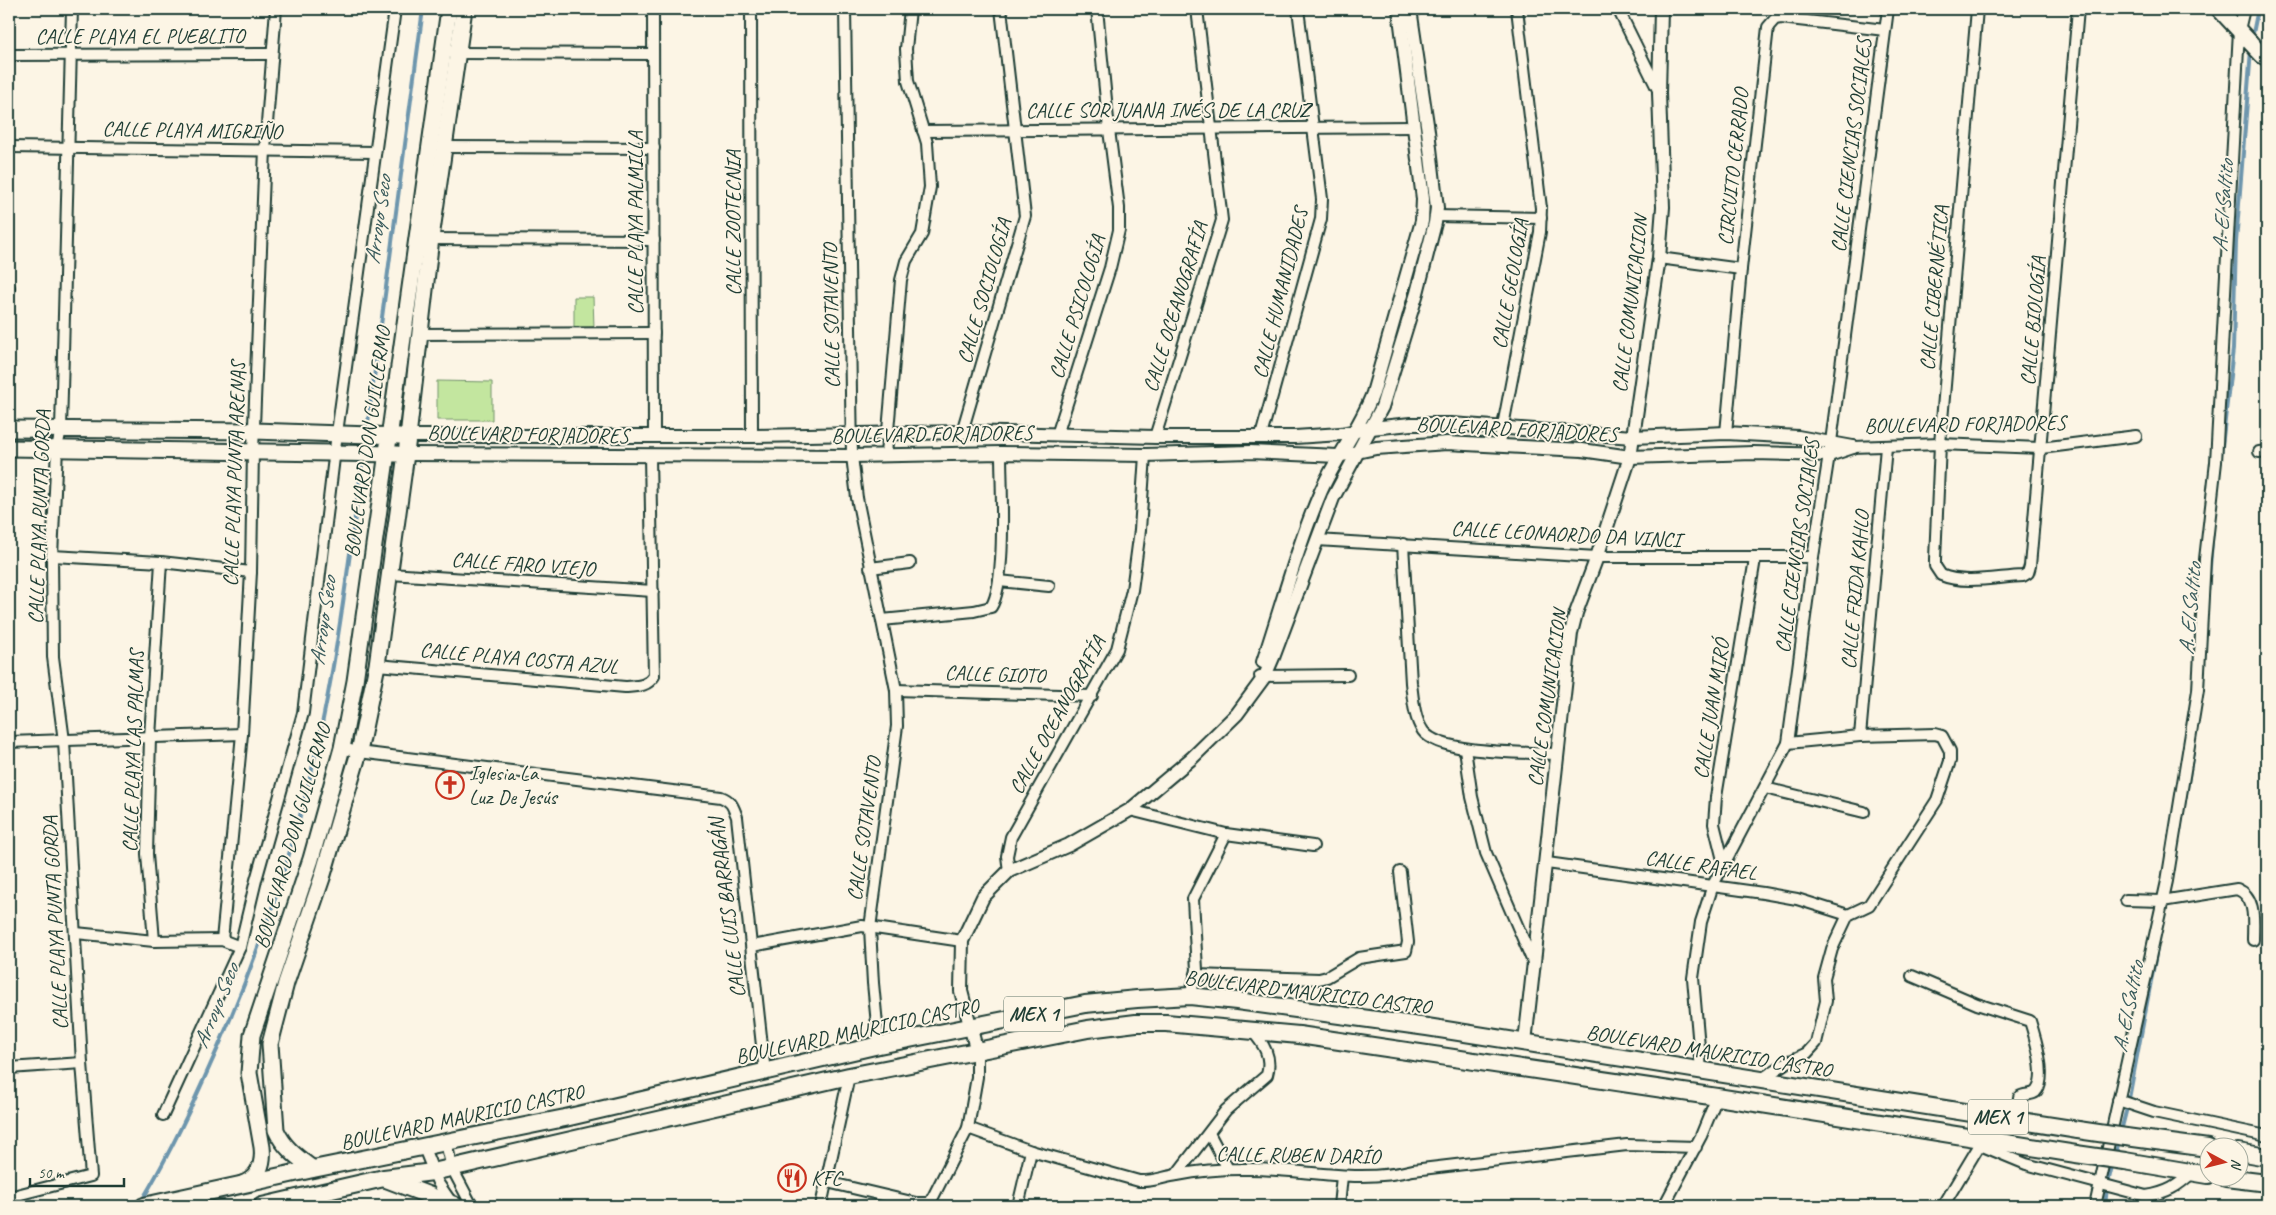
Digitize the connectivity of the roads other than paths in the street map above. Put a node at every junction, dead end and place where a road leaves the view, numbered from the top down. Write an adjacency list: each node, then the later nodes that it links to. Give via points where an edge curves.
1 (72, 9): 30 (street, CALLE PLAYA PUNTA GORDA)
2 (276, 9): 27 (street, CALLE PLAYA PUNTA ARENAS)
3 (395, 9): 44 (street, BOULEVARD DON GUILLERMO)
4 (449, 9): 26 (main road, BOULEVARD DON GUILLERMO)
5 (464, 9): 26 (main road, BOULEVARD DON GUILLERMO)
6 (654, 9): 28 (street, CALLE PLAYA PALMILLA)
7 (751, 9): 68 (street, CALLE ZOOTECNIA)
8 (845, 9): 64 (street, CALLE SOTAVENTO)
9 (910, 9): 38 (street, via 906,49 908,81)
10 (1001, 9): 36 (street, CALLE SOCIOLOGÍA)
11 (1096, 9): 37 (street, CALLE PSICOLOGÍA)
12 (1197, 9): 35 (street, CALLE OCEANOGRAFÍA)
13 (1298, 9): 34 (street, CALLE HUMANIDADES)
14 (1399, 9): 33 (street)
15 (1410, 9): 45 (street, via 1428,131)
16 (1517, 9): 46 (street, CALLE GEOLOGÍA)
17 (1618, 9): 32 (street)
18 (1662, 9): 32 (street, CALLE COMUNICACION)
19 (1888, 9): 24 (street, CALLE CIENCIAS SOCIALES)
20 (1977, 9): 74 (street, CALLE CIBERNÉTICA)
21 (2078, 9): 80 (street, CALLE BIOLOGÍA)
22 (2219, 9): 25 (main road)
23 (2244, 9): 25 (street)
24 (1884, 30): 50 (street, CIRCUITO CERRADO, via 1788,18 1771,22 1766,34); 73 (street, CALLE CIENCIAS SOCIALES)
25 (2239, 30): 31 (main road); 136 (street, via 2216,462 2205,559 2198,690)
26 (451, 53): 28 (street); 41 (main road, BOULEVARD DON GUILLERMO); 47 (main road, BOULEVARD DON GUILLERMO)
27 (272, 54): 30 (street, CALLE PLAYA EL PUEBLITO); 43 (street, CALLE PLAYA PUNTA ARENAS)
28 (653, 54): 42 (street, CALLE PLAYA PALMILLA)
29 (9, 55): 30 (street, CALLE PLAYA EL PUEBLITO)
30 (71, 56): 40 (street, CALLE PLAYA PUNTA GORDA)
31 (2267, 58)
32 (1659, 93): 49 (street, CALLE COMUNICACION, via 1663,172)
33 (1413, 127): 34 (street, CALLE SOR JUANA INÉS DE LA CRUZ); 57 (street, via 1423,199 1422,221 1373,393 1363,419)
34 (1314, 128): 35 (street, CALLE SOR JUANA INÉS DE LA CRUZ); 69 (street, CALLE HUMANIDADES, via 1322,199 1321,219)
35 (1210, 129): 37 (street, CALLE SOR JUANA INÉS DE LA CRUZ); 71 (street, CALLE OCEANOGRAFÍA, via 1222,220)
36 (1016, 130): 37 (street, CALLE SOR JUANA INÉS DE LA CRUZ); 38 (street, CALLE SOR JUANA INÉS DE LA CRUZ); 59 (street, CALLE SOCIOLOGÍA, via 1025,216)
37 (1109, 130): 65 (street, CALLE PSICOLOGÍA, via 1119,230)
38 (923, 131): 62 (street, via 930,168 928,206 922,234 902,272)
39 (9, 147): 40 (street, CALLE PLAYA MIGRIÑO)
40 (69, 147): 43 (street, CALLE PLAYA MIGRIÑO); 56 (street, CALLE PLAYA PUNTA GORDA)
41 (443, 147): 42 (street); 47 (main road, BOULEVARD DON GUILLERMO)
42 (654, 148): 48 (street, CALLE PLAYA PALMILLA)
43 (265, 149): 44 (street, CALLE PLAYA MIGRIÑO); 58 (street, CALLE PLAYA PUNTA ARENAS)
44 (374, 152): 61 (street, BOULEVARD DON GUILLERMO)
45 (1436, 216): 46 (street); 54 (street, via 1389,386)
46 (1541, 218): 53 (street, CALLE GEOLOGÍA)
47 (424, 239): 48 (street); 52 (main road, BOULEVARD DON GUILLERMO); 63 (main road, BOULEVARD DON GUILLERMO)
48 (654, 240): 51 (street, CALLE PLAYA PALMILLA)
49 (1659, 258): 50 (street); 72 (street, CALLE COMUNICACION)
50 (1741, 269): 60 (street, CIRCUITO CERRADO)
51 (654, 332): 52 (street); 67 (street, CALLE PLAYA PALMILLA)
52 (420, 334): 66 (main road, BOULEVARD DON GUILLERMO)
53 (1503, 426): 54 (street, BOULEVARD FORJADORES, via 1411,424); 72 (street, BOULEVARD FORJADORES); 75 (street, CALLE GEOLOGÍA)
54 (1371, 428): 57 (street, BOULEVARD FORJADORES); 82 (street)
55 (9, 429): 56 (main road, BOULEVARD FORJADORES)
56 (61, 429): 58 (main road, BOULEVARD FORJADORES); 79 (street, CALLE PLAYA PUNTA GORDA)
57 (1354, 431): 69 (street, BOULEVARD FORJADORES, via 1320,436); 92 (street)
58 (254, 432): 61 (main road, BOULEVARD FORJADORES); 81 (street, CALLE PLAYA PUNTA ARENAS)
59 (962, 432): 62 (street, BOULEVARD FORJADORES); 65 (street, BOULEVARD FORJADORES)
60 (1726, 433): 72 (street, BOULEVARD FORJADORES); 73 (street, BOULEVARD FORJADORES)
61 (343, 434): 63 (main road, BOULEVARD FORJADORES); 83 (street, BOULEVARD DON GUILLERMO)
62 (886, 434): 64 (street, BOULEVARD FORJADORES); 87 (street)
63 (387, 435): 66 (main road, BOULEVARD FORJADORES); 85 (main road, BOULEVARD DON GUILLERMO)
64 (851, 435): 68 (street, BOULEVARD FORJADORES); 91 (street, CALLE SOTAVENTO)
65 (1057, 435): 71 (street, BOULEVARD FORJADORES)
66 (408, 436): 67 (street, BOULEVARD FORJADORES); 86 (main road, BOULEVARD DON GUILLERMO)
67 (654, 436): 68 (street, BOULEVARD FORJADORES)
68 (752, 436)
69 (1262, 436): 71 (street, BOULEVARD FORJADORES)
70 (2136, 436): 80 (street, BOULEVARD FORJADORES)
71 (1155, 437)
72 (1633, 437): 93 (street, CALLE COMUNICACION)
73 (1831, 442): 76 (street, BOULEVARD FORJADORES); 89 (street, CALLE CIENCIAS SOCIALES)
74 (1940, 444): 77 (street, BOULEVARD FORJADORES); 80 (street, BOULEVARD FORJADORES); 103 (street, CALLE CIBERNÉTICA)
75 (1498, 445): 82 (street, BOULEVARD FORJADORES, via 1417,444); 93 (street, BOULEVARD FORJADORES, via 1582,450)
76 (1853, 447): 77 (street, BOULEVARD FORJADORES); 89 (street, BOULEVARD FORJADORES)
77 (1886, 447): 116 (street, CALLE FRIDA KAHLO)
78 (9, 448): 79 (main road, BOULEVARD FORJADORES)
79 (57, 448): 81 (main road, BOULEVARD FORJADORES); 96 (street, CALLE PLAYA PUNTA GORDA)
80 (2041, 448): 103 (street, CALLE BIOLOGÍA, via 2028,573 1972,579 1946,577)
81 (253, 451): 83 (main road, BOULEVARD FORJADORES); 104 (street, CALLE PLAYA PUNTA ARENAS)
82 (1358, 451): 92 (street, BOULEVARD FORJADORES); 94 (street, via 1333,498)
83 (341, 452): 85 (main road, BOULEVARD FORJADORES); 145 (street, BOULEVARD DON GUILLERMO, via 303,713)
84 (1001, 453): 87 (street, BOULEVARD FORJADORES); 88 (street, BOULEVARD FORJADORES); 106 (street)
85 (385, 454): 86 (main road, BOULEVARD FORJADORES); 121 (main road, BOULEVARD DON GUILLERMO, via 358,663)
86 (406, 454): 90 (street, BOULEVARD FORJADORES); 105 (main road, BOULEVARD DON GUILLERMO)
87 (886, 454): 91 (street, BOULEVARD FORJADORES)
88 (1145, 455): 92 (street, BOULEVARD FORJADORES, via 1250,452); 114 (street, CALLE OCEANOGRAFÍA, via 1140,530 1126,622 1117,649)
89 (1829, 455): 93 (street, BOULEVARD FORJADORES, via 1753,453); 98 (street, CALLE CIENCIAS SOCIALES)
90 (650, 456): 91 (street, BOULEVARD FORJADORES); 108 (street)
91 (852, 456): 102 (street, CALLE SOTAVENTO)
92 (1338, 456): 112 (street, via 1297,550)
93 (1630, 457): 97 (street, CALLE COMUNICACION)
94 (1317, 540): 95 (street, CALLE LEONAORDO DA VINCI); 112 (street)
95 (1403, 544): 97 (street, CALLE LEONAORDO DA VINCI); 122 (street, via 1411,683 1418,720 1430,738 1440,744)
96 (52, 556): 100 (street); 119 (street, CALLE PLAYA PUNTA GORDA, via 54,673)
97 (1597, 557): 99 (street, CALLE LEONAORDO DA VINCI); 124 (street, CALLE COMUNICACION, via 1571,633)
98 (1812, 557): 99 (street, CALLE LEONAORDO DA VINCI); 120 (street, CALLE CIENCIAS SOCIALES)
99 (1755, 559): 131 (street, CALLE JUAN MIRÓ, via 1715,805 1714,824)
100 (160, 562): 104 (street); 117 (street, CALLE PLAYA LAS PALMAS)
101 (910, 563): 102 (street)
102 (870, 568): 109 (street, CALLE SOTAVENTO)
103 (1937, 571)
104 (251, 572): 115 (street, CALLE PLAYA PUNTA ARENAS)
105 (390, 574): 108 (street, CALLE FARO VIEJO); 110 (main road, BOULEVARD DON GUILLERMO)
106 (999, 581): 107 (street); 109 (street, via 991,607)
107 (1049, 586)
108 (653, 591): 110 (street, CALLE PLAYA COSTA AZUL, via 654,676 646,685 625,687)
109 (882, 620): 113 (street, CALLE SOTAVENTO)
110 (377, 665): 123 (main road, BOULEVARD DON GUILLERMO)
111 (1348, 675): 112 (street)
112 (1262, 676): 126 (street, via 1252,695 1208,743)
113 (896, 690): 114 (street, CALLE GIOTO); 138 (street, CALLE SOTAVENTO, via 897,726)
114 (1092, 696): 132 (street, CALLE OCEANOGRAFÍA, via 1011,837 1007,856)
115 (242, 734): 117 (street); 140 (street, CALLE PLAYA PUNTA ARENAS)
116 (1860, 736): 120 (street); 137 (street, via 1935,734 1942,736 1947,743 1950,761 1937,800 1913,839 1869,905)
117 (150, 737): 119 (street); 142 (street, CALLE PLAYA LAS PALMAS, via 147,854)
118 (9, 742): 119 (street)
119 (64, 742): 139 (street, CALLE PLAYA PUNTA GORDA)
120 (1788, 743): 125 (street, CALLE CIENCIAS SOCIALES)
121 (342, 748): 123 (street, CALLE LUIS BARRAGÁN); 189 (main road, BOULEVARD DON GUILLERMO, via 306,877 252,1035 248,1073 263,1159 257,1174)
122 (1465, 749): 124 (street); 146 (street, via 1472,798 1486,853)
123 (359, 752): 144 (street, CALLE LUIS BARRAGÁN, via 721,796 733,805 737,817); 177 (main road, BOULEVARD DON GUILLERMO, via 270,1044 276,1130 290,1152)
124 (1557, 754): 130 (street, CALLE COMUNICACION)
125 (1765, 788): 127 (street); 131 (street, CALLE CIENCIAS SOCIALES)
126 (1130, 810): 128 (street); 132 (street, via 1069,845)
127 (1864, 812)
128 (1226, 834): 129 (street); 147 (street, via 1192,899)
129 (1314, 846)
130 (1546, 863): 134 (street, CALLE RAFAEL); 146 (street, CALLE COMUNICACION)
131 (1724, 864): 134 (street, CALLE CIENCIAS SOCIALES)
132 (1009, 871): 143 (street, via 983,897)
133 (1400, 872): 147 (street, via 1408,942 1406,951 1401,954 1359,958 1319,979)
134 (1713, 885): 137 (street, CALLE RAFAEL, via 1797,899); 157 (street, CALLE CIENCIAS SOCIALES, via 1701,922 1693,978)
135 (2126, 900): 136 (street)
136 (2162, 901): 141 (street, via 2237,889 2245,892 2252,907); 162 (street)
137 (1848, 915): 160 (street, via 1832,949 1824,978 1826,1001 1816,1043 1806,1053)
138 (870, 928): 143 (street); 144 (street, via 855,927); 153 (street, CALLE SOTAVENTO)
139 (76, 932): 142 (street); 155 (street, CALLE PLAYA PUNTA GORDA)
140 (222, 940): 142 (street); 145 (street)
141 (2253, 940)
142 (154, 941)
143 (962, 942): 150 (street, via 961,991)
144 (752, 946): 158 (street, CALLE LUIS BARRAGÁN)
145 (240, 948): 163 (street, BOULEVARD DON GUILLERMO)
146 (1534, 962): 152 (street, CALLE COMUNICACION)
147 (1196, 975): 149 (street)
148 (1912, 976): 164 (street, via 1977,1004 2030,1021 2040,1059 2039,1083 2034,1093 2019,1097)
149 (1190, 996): 150 (main road, BOULEVARD MAURICIO CASTRO / MEX 1, via 1085,1004); 152 (main road, BOULEVARD MAURICIO CASTRO / MEX 1)
150 (971, 1027): 153 (main road, BOULEVARD MAURICIO CASTRO / MEX 1); 154 (street)
151 (1252, 1030): 154 (main road, BOULEVARD MAURICIO CASTRO / MEX 1, via 1136,1023 1088,1029); 161 (main road, BOULEVARD MAURICIO CASTRO / MEX 1); 166 (street, via 1266,1048 1267,1075 1234,1102)
152 (1524, 1042): 157 (main road, BOULEVARD MAURICIO CASTRO / MEX 1)
153 (879, 1045): 158 (main road, BOULEVARD MAURICIO CASTRO / MEX 1)
154 (977, 1052): 159 (main road, BOULEVARD MAURICIO CASTRO / MEX 1); 165 (street, via 977,1077)
155 (82, 1064): 156 (street); 190 (street, CALLE PLAYA PUNTA GORDA, via 91,1176)
156 (9, 1068)
157 (1701, 1070): 160 (main road, BOULEVARD MAURICIO CASTRO / MEX 1)
158 (765, 1073): 168 (main road, BOULEVARD MAURICIO CASTRO / MEX 1)
159 (849, 1076): 176 (main road, BOULEVARD MAURICIO CASTRO / MEX 1); 186 (street)
160 (1760, 1080): 164 (main road, BOULEVARD MAURICIO CASTRO / MEX 1)
161 (1717, 1097): 169 (main road, BOULEVARD MAURICIO CASTRO / MEX 1); 170 (street)
162 (2118, 1100): 167 (street, via 2154,1112); 188 (street)
163 (162, 1115)
164 (2016, 1121): 171 (main road, BOULEVARD MAURICIO CASTRO / MEX 1, bridge)
165 (968, 1128): 173 (street, CALLE RUBEN DARÍO); 186 (street, via 930,1203 916,1203)
166 (1209, 1133): 178 (street); 181 (street)
167 (2267, 1136)
168 (446, 1142): 172 (main road, BOULEVARD MAURICIO CASTRO / MEX 1); 176 (street)
169 (1981, 1142): 180 (main road, BOULEVARD MAURICIO CASTRO / MEX 1, bridge); 188 (street, via 2026,1164); 199 (street)
170 (1696, 1147): 182 (street, CALLE RUBEN DARÍO, via 1619,1146 1383,1176); 198 (street)
171 (2198, 1147)
172 (424, 1148): 177 (main road, BOULEVARD MAURICIO CASTRO / MEX 1); 179 (street)
173 (1031, 1152): 181 (street, CALLE RUBEN DARÍO, via 1128,1180 1152,1182); 196 (street)
174 (2248, 1153): 175 (main road)
175 (2267, 1156)
176 (452, 1168): 179 (main road, BOULEVARD MAURICIO CASTRO / MEX 1); 194 (street)
177 (313, 1169): 189 (main road, BOULEVARD MAURICIO CASTRO / MEX 1)
178 (1228, 1169): 181 (street, CALLE RUBEN DARÍO); 182 (street, CALLE RUBEN DARÍO)
179 (433, 1172): 184 (main road, BOULEVARD MAURICIO CASTRO / MEX 1); 193 (street, via 446,1196)
180 (2198, 1173)
181 (1176, 1175)
182 (1342, 1176): 197 (street)
183 (2198, 1176): 188 (street, via 2176,1188 2146,1196)
184 (384, 1178): 192 (main road, BOULEVARD MAURICIO CASTRO / MEX 1); 193 (main road)
185 (2248, 1181): 187 (main road)
186 (827, 1182): 195 (street)
187 (2267, 1183)
188 (2098, 1184): 200 (street)
189 (240, 1185): 191 (main road, BOULEVARD MAURICIO CASTRO / MEX 1)
190 (9, 1197)
191 (144, 1206)
192 (262, 1206)
193 (456, 1206)
194 (472, 1206)
195 (822, 1206)
196 (1018, 1206)
197 (1339, 1206)
198 (1664, 1206)
199 (1943, 1206)
200 (2095, 1206)

